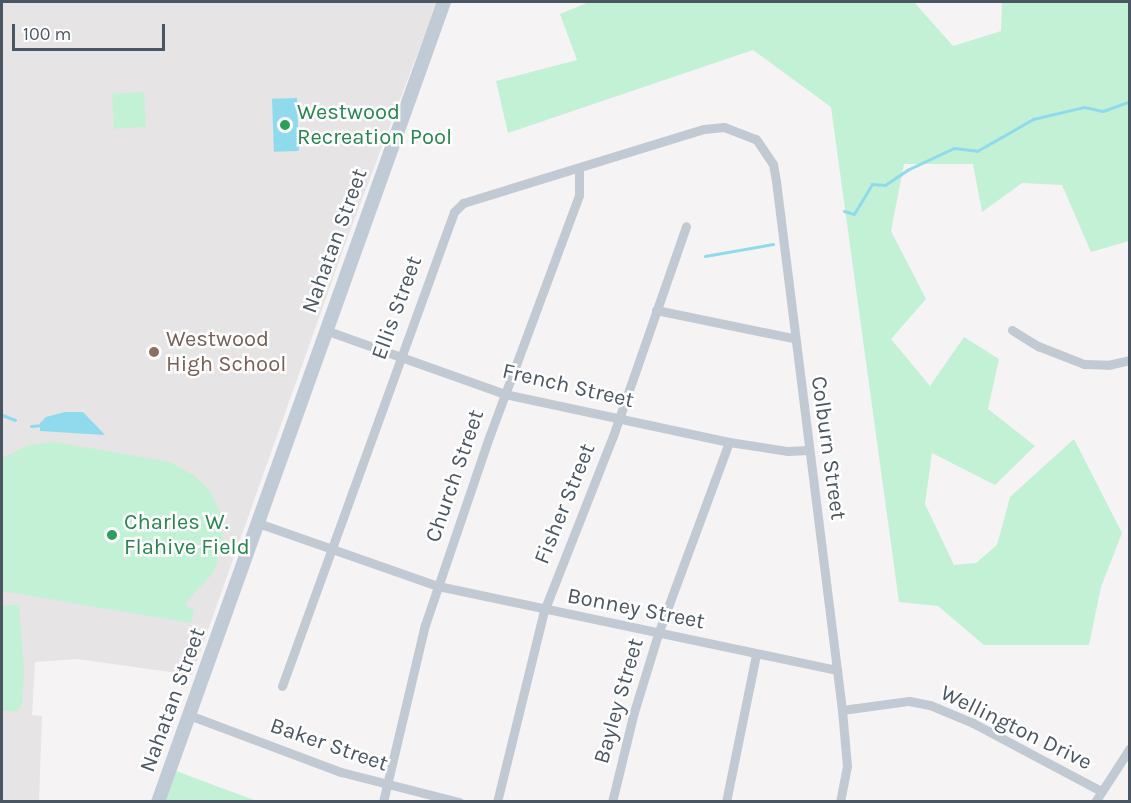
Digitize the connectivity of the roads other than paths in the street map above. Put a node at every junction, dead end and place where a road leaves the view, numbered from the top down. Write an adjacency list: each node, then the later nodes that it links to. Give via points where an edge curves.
1 (444, 2): 6 (main road, Nahatan Street)
2 (723, 127): 3 (street, Ellis Street, via 704,129); 8 (street, Colburn Street, via 756,139 773,164)
3 (579, 169): 9 (street, Ellis Street, via 463,203 454,212); 11 (street, Church Street, via 579,195)
4 (686, 226): 5 (street, Fisher Street)
5 (656, 310): 8 (street); 12 (street, Fisher Street)
6 (325, 330): 9 (street, French Street); 15 (main road, Nahatan Street)
7 (1012, 330): 10 (street, via 1038,346 1084,364)
8 (794, 338): 14 (street, Colburn Street)
9 (399, 356): 11 (street, French Street); 16 (street, Ellis Street)
10 (1130, 360)
11 (505, 393): 12 (street, French Street); 17 (street, Church Street)
12 (618, 417): 13 (street, French Street); 18 (street, Fisher Street)
13 (729, 442): 14 (street, French Street, via 788,451); 19 (street, Bayley Street)
14 (808, 450): 21 (street, Colburn Street)
15 (258, 523): 16 (street, Bonney Street); 24 (main road, Nahatan Street)
16 (331, 550): 17 (street, Bonney Street); 22 (street, Ellis Street)
17 (438, 586): 18 (street, Bonney Street); 26 (street, Church Street)
18 (543, 611): 19 (street, Bonney Street); 31 (street, Fisher Street)
19 (658, 634): 20 (street, Bonney Street); 32 (street, Bayley Street)
20 (756, 654): 21 (street, Bonney Street); 33 (street)
21 (837, 670): 23 (street, Colburn Street)
22 (282, 686)
23 (842, 710): 27 (street, Wellington Drive, via 909,701 930,705 973,723); 34 (street, Colburn Street, via 847,766)
24 (189, 715): 26 (street, Baker Street); 28 (main road, Nahatan Street)
25 (1130, 748): 27 (street)
26 (387, 786): 29 (street, Church Street); 30 (street, Baker Street)
27 (1101, 791): 35 (street)
28 (158, 801)
29 (383, 801)
30 (459, 801)
31 (497, 801)
32 (612, 801)
33 (726, 801)
34 (840, 801)
35 (1095, 801)

